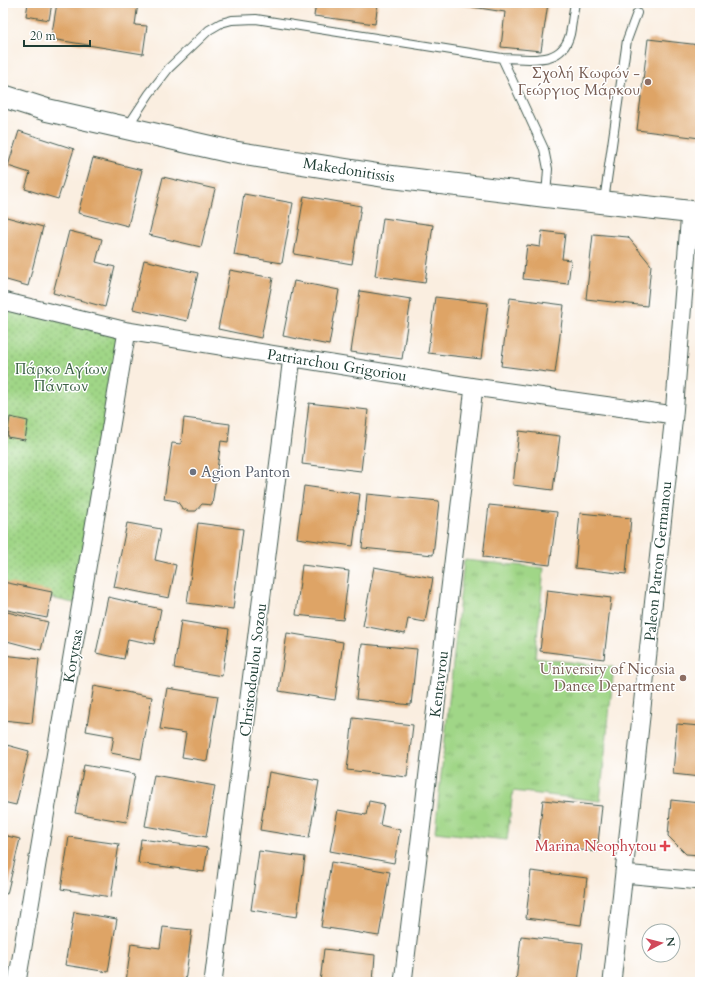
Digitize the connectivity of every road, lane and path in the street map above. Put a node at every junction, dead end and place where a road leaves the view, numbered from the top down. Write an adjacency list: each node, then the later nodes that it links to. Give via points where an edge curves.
1 (575, 3): 3 (lane, via 570,35 565,47 559,52 546,59)
2 (637, 13): 7 (lane, via 627,40)
3 (502, 58): 5 (lane, via 256,19 232,20 209,30 169,68); 6 (lane, via 544,149 548,169)
4 (3, 96): 5 (main road, Makedonitissis, via 47,110)
5 (126, 128): 6 (main road, Makedonitissis, via 232,152 384,176)
6 (546, 196): 7 (main road, Makedonitissis)
7 (604, 202): 8 (main road, Makedonitissis)
8 (695, 212): 13 (street, Paleon Patron Germanou)
9 (3, 301): 10 (street, Patriarchou Grigoriou)
10 (127, 331): 11 (street, Patriarchou Grigoriou); 16 (street, Korytsas)
11 (292, 357): 12 (street, Patriarchou Grigoriou); 17 (street, Christodoulou Sozou)
12 (474, 387): 13 (street, Patriarchou Grigoriou); 18 (street, Kentavrou)
13 (674, 415): 14 (street, Paleon Patron Germanou)
14 (624, 874): 15 (street); 19 (street, Paleon Patron Germanou)
15 (700, 881)
16 (18, 982)
17 (213, 982)
18 (403, 982)
19 (612, 982)

